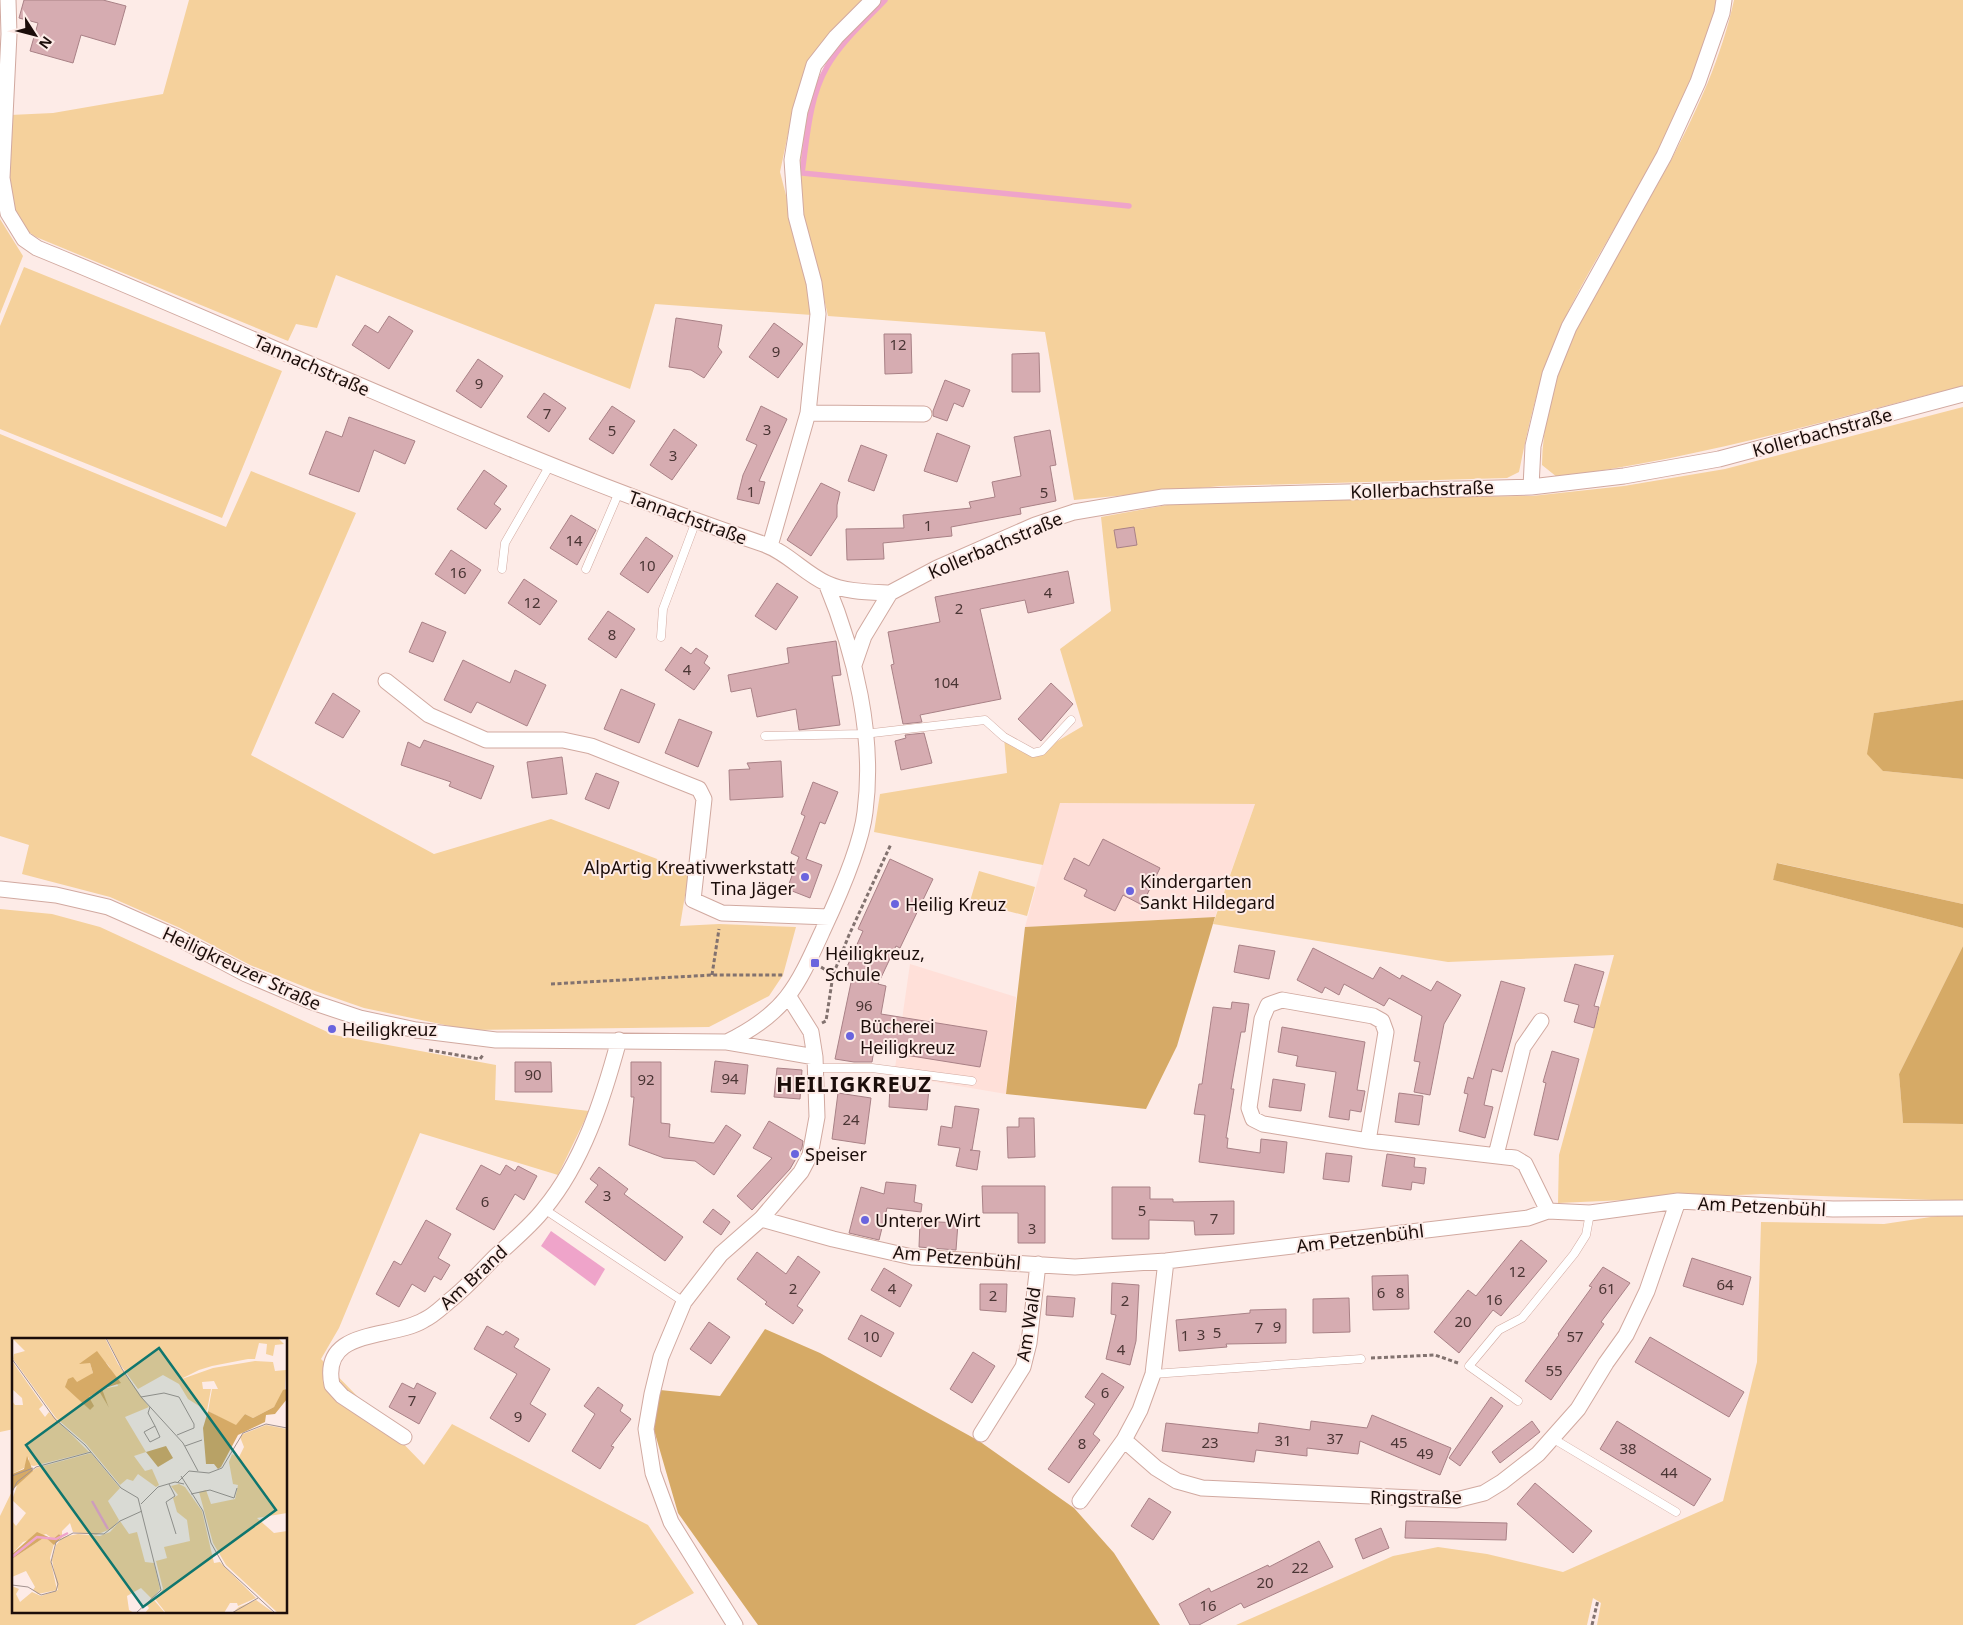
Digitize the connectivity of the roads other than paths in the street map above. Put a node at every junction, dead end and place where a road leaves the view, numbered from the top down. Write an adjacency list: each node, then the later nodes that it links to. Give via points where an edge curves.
1 (8, 0): 7 (street, Tannachstraße, via 2,178 8,213 24,239 37,248)
2 (873, 0): 5 (street, via 814,65 800,111 792,160 796,216 814,283 818,314)
3 (1724, 0): 8 (street, via 1698,82 1664,156 1592,282 1562,342 1550,374 1533,446)
4 (1963, 394): 8 (street, Kollerbachstraße, via 1719,459 1624,476)
5 (808, 413): 6 (street); 11 (street)
6 (924, 414)
7 (550, 465): 9 (street, Tannachstraße); 13 (lane, via 505,543)
8 (1531, 486): 15 (street, Kollerbachstraße, via 1163,497 1074,512 1043,522 937,568)
9 (620, 492): 10 (street, Tannachstraße); 12 (lane)
10 (696, 522): 11 (street, Tannachstraße); 16 (lane, via 663,609)
11 (770, 546): 14 (street, Tannachstraße)
12 (586, 568)
13 (502, 569)
14 (826, 583): 15 (street, Tannachstraße, via 860,592); 17 (street, via 842,622)
15 (890, 593): 17 (street, Heiligkreuzer Straße, via 864,636)
16 (661, 637)
17 (854, 665): 20 (street, Heiligkreuzer Straße)
18 (386, 681): 23 (street, via 430,715 486,740 563,740 591,746 700,789 704,799 693,900 722,913)
19 (1071, 720): 20 (lane, via 1042,751 1033,753 1004,737 985,720)
20 (864, 734): 21 (lane); 23 (street, Heiligkreuzer Straße, via 869,769 865,814 860,837)
21 (765, 736)
22 (0, 889): 26 (street, Heiligkreuzer Straße, via 56,894 108,908 176,937 254,977 360,1018 416,1030 496,1040)
23 (830, 917): 24 (street, Heiligkreuzer Straße)
24 (789, 997): 27 (street, Heiligkreuzer Straße, via 751,1030); 28 (street, via 810,1032)
25 (1542, 1021): 31 (street, via 1523,1047)
26 (619, 1040): 27 (street, Heiligkreuzer Straße); 34 (street, Am Brand, via 587,1137)
27 (727, 1042): 28 (street, Heiligkreuzer Straße)
28 (815, 1062): 29 (lane); 37 (street, via 817,1117 810,1155 802,1172)
29 (972, 1081)
30 (1368, 1141): 30 (street, via 1263,1124 1253,1119 1249,1108 1262,1019 1268,1005 1282,1000 1373,1016 1382,1022 1386,1032); 31 (street)
31 (1496, 1156): 35 (street, via 1515,1158 1525,1164)
32 (1678, 1201): 33 (street, Am Petzenbühl, via 1833,1209); 36 (street, Am Petzenbühl); 46 (street, Ringstraße, via 1647,1291 1626,1335 1578,1409)
33 (1963, 1208)
34 (544, 1209): 40 (lane); 45 (street, Am Brand, via 464,1290 424,1321 363,1338 345,1345 334,1354 330,1366 332,1385 342,1396)
35 (1548, 1211): 36 (street, Am Petzenbühl); 38 (street, Am Petzenbühl, via 1528,1218)
36 (1590, 1213): 43 (lane, via 1586,1235 1574,1254 1522,1318 1500,1330 1469,1366)
37 (761, 1219): 39 (street, Am Petzenbühl, via 912,1257); 40 (street, via 721,1254)
38 (1166, 1262): 39 (street, Am Petzenbühl, via 1075,1267); 42 (street)
39 (1038, 1264): 44 (street, Am Wald, via 1023,1367)
40 (684, 1302): 50 (street, via 661,1357 646,1429 653,1473 670,1522)
41 (1361, 1358): 42 (lane)
42 (1153, 1374): 47 (street, via 1140,1410)
43 (1518, 1401)
44 (981, 1434)
45 (404, 1437)
46 (1552, 1438): 47 (street, Ringstraße, via 1538,1454 1502,1482 1484,1493 1456,1500 1202,1488 1177,1481); 49 (lane)
47 (1124, 1440): 48 (street)
48 (1080, 1501)
49 (1676, 1512)
50 (735, 1625)

